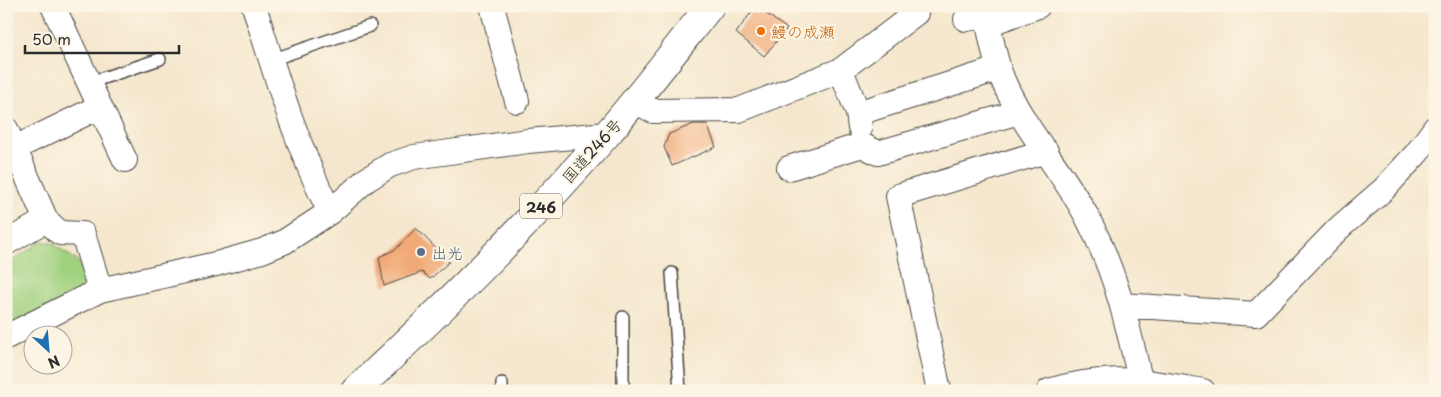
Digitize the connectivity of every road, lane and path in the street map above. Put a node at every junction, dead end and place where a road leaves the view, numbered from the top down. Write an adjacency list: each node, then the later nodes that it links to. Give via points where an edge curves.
1 (53, 6): 13 (street)
2 (254, 6): 10 (street)
3 (492, 6): 14 (street)
4 (710, 6): 15 (highway, 国道246号 / 246)
5 (1038, 6): 7 (street)
6 (916, 13): 12 (street)
7 (981, 16): 11 (street)
8 (370, 26): 10 (lane)
9 (160, 59): 13 (lane)
10 (271, 60): 26 (street, via 314,180)
11 (998, 69): 17 (street); 18 (street)
12 (841, 70): 15 (street, via 739,110 653,111); 17 (street)
13 (88, 83): 16 (street)
14 (517, 101)
15 (635, 101): 20 (highway, 国道246号 / 246)
16 (99, 107): 21 (street); 24 (street)
17 (858, 112): 22 (street)
18 (1019, 112): 22 (street, via 878,153); 23 (street)
19 (1435, 128): 31 (street, via 1384,189 1339,228 1256,314)
20 (607, 134): 26 (street, via 414,157 390,165 366,180); 35 (highway, 国道246号 / 246, via 469,282)
21 (11, 139): 27 (street)
22 (862, 145): 25 (street)
23 (1046, 151): 31 (street, via 1085,215 1108,261); 38 (street, via 898,196)
24 (124, 160)
25 (790, 168)
26 (330, 212): 30 (street, via 305,230 262,251)
27 (46, 220): 28 (street); 30 (street, via 60,234 83,234)
28 (6, 243)
29 (672, 273): 37 (lane)
30 (100, 290): 33 (street)
31 (1123, 304): 34 (street)
32 (623, 317): 36 (lane)
33 (6, 337)
34 (1140, 380): 39 (street, via 1106,379); 40 (street)
35 (355, 391)
36 (623, 391)
37 (680, 391)
38 (939, 391)
39 (1049, 391)
40 (1203, 391)

